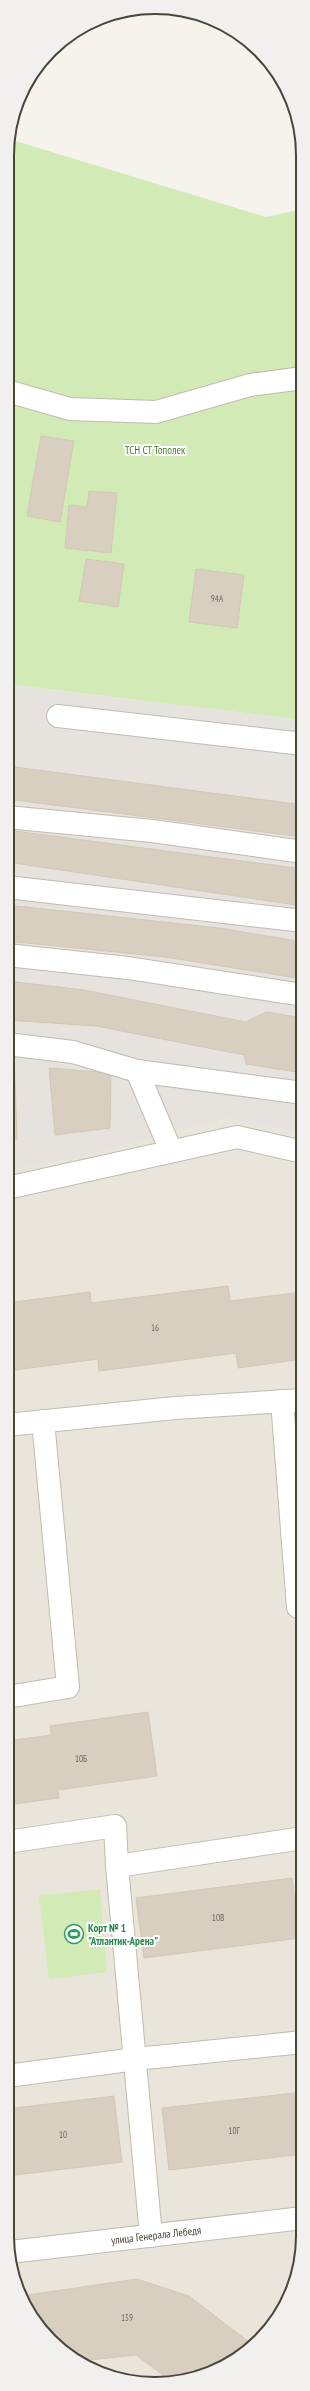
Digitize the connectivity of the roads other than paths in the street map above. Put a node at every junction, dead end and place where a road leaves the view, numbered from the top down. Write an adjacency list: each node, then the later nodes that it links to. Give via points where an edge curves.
1 (296, 379): 2 (street, via 250,385 156,412 70,409)
2 (14, 393)
3 (58, 716): 4 (street)
4 (296, 743)
5 (14, 818): 6 (street, via 152,831)
6 (296, 851)
7 (14, 889): 8 (street)
8 (296, 920)
9 (14, 956): 10 (street, via 128,968)
10 (296, 994)
11 (14, 1045): 12 (street, via 74,1052)
12 (137, 1071): 13 (street); 15 (street)
13 (296, 1092)
14 (296, 1150): 15 (street, via 237,1137)
15 (171, 1151): 16 (street)
16 (14, 1186)
17 (292, 1401): 18 (street, via 175,1408); 20 (street)
18 (43, 1421): 19 (street); 21 (street, via 68,1687)
19 (14, 1424)
20 (296, 1538)
21 (14, 1696)
22 (296, 1839): 24 (street)
23 (14, 1841): 24 (street, via 115,1826)
24 (117, 1866): 26 (street)
25 (296, 2043): 26 (street)
26 (136, 2059): 27 (street); 29 (street)
27 (14, 2075)
28 (296, 2219): 29 (street, улица Генерала Лебедя)
29 (151, 2236): 30 (street, улица Генерала Лебедя)
30 (15, 2251)

